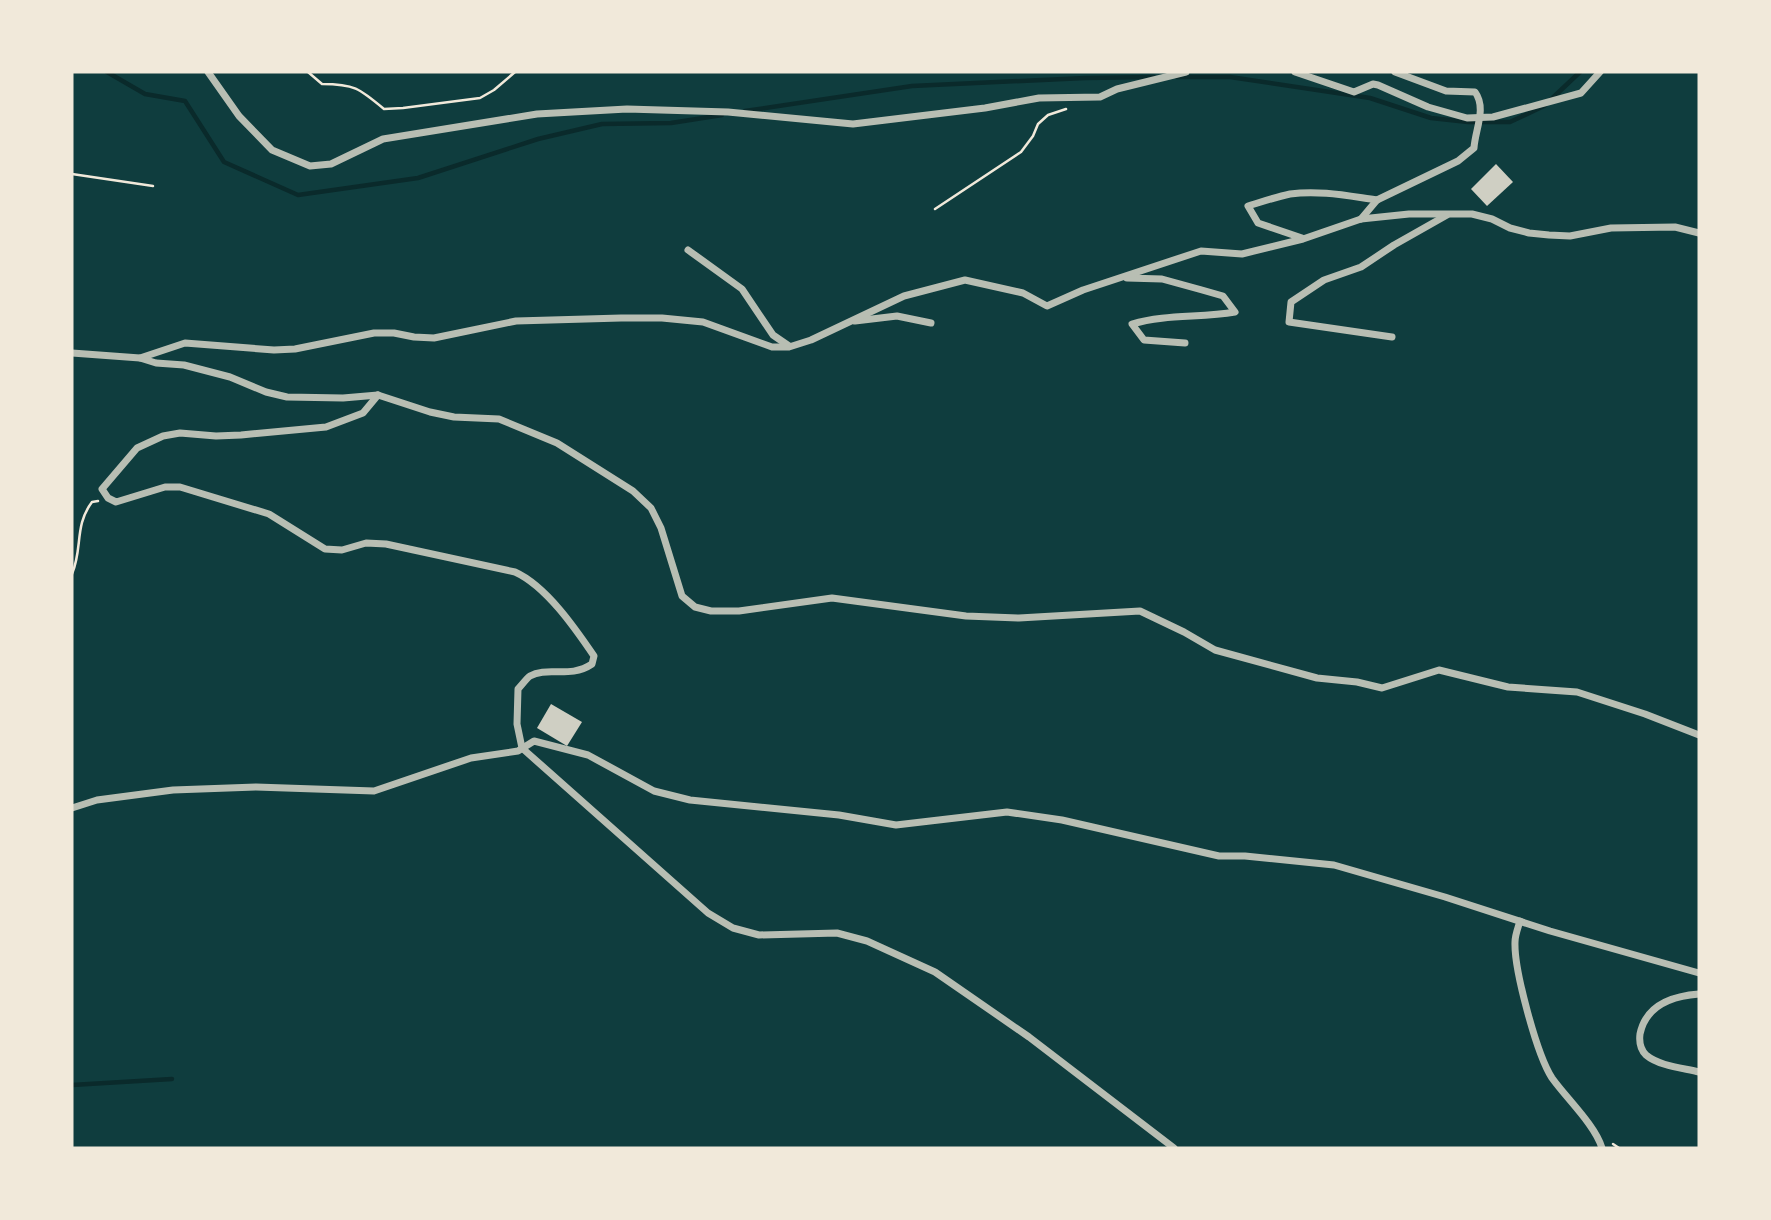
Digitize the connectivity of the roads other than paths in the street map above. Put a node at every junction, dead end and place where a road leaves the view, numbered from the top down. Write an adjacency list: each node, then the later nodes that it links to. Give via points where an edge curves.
1 (208, 72): 2 (street, via 239,116 272,150 310,166 331,164 383,139 537,114 627,109 728,112 853,124 1039,98 1100,97)
2 (1186, 72)
3 (1295, 72): 5 (street, via 1354,92 1378,85 1467,118 1493,117 1581,93)
4 (1395, 72): 6 (street, via 1446,91 1475,92 1482,109 1474,148 1466,156)
5 (1600, 72)
6 (1377, 200): 8 (street); 10 (street, via 1307,192 1248,206 1258,223)
7 (1451, 213): 8 (street); 9 (street, via 1472,214 1519,231 1549,235 1662,227); 15 (street, via 1362,267 1306,289 1291,302 1289,321)
8 (1361, 219): 10 (street)
9 (1699, 233)
10 (1303, 239): 12 (street, via 1242,254 1201,251)
11 (688, 250): 17 (street, via 742,289 773,335)
12 (1123, 278): 13 (street, via 1047,306 1023,293 965,280 904,296); 16 (street, via 1162,279 1223,296 1235,312 1132,324 1144,340)
13 (847, 322): 14 (street, via 897,316); 17 (street)
14 (930, 323)
15 (1392, 337)
16 (1185, 343)
17 (789, 346): 19 (street, via 772,347 703,322 621,318 516,321 434,338 374,334 274,350 185,343)
18 (72, 353): 19 (street)
19 (139, 358): 20 (street, via 230,377 287,397)
20 (378, 396): 21 (street, via 454,417 499,419 557,443 633,491 651,508 682,596 695,607 739,611 832,598 966,617 1140,611 1215,650 1317,678 1382,688 1439,670 1508,687 1577,692); 22 (street, via 363,413 326,427 163,436 137,448 102,489 116,502 180,487 269,514 325,549 386,544 527,577 541,588 594,656 581,672 530,676 518,689)
21 (1699, 735)
22 (522, 748): 23 (street, via 471,758 374,791 173,790); 24 (street, via 534,741 588,755 654,791 690,800 896,825 1007,812 1219,856 1334,865); 28 (street, via 708,914 759,935 838,933 867,941 934,972 1029,1037)
23 (72, 808)
24 (1520, 921): 25 (street); 29 (street, via 1516,957 1542,1061 1598,1136)
25 (1699, 973)
26 (1699, 994): 27 (street, via 1683,995 1652,1010 1644,1019 1639,1040 1652,1059)
27 (1699, 1072)
28 (1174, 1148)
29 (1602, 1148)

